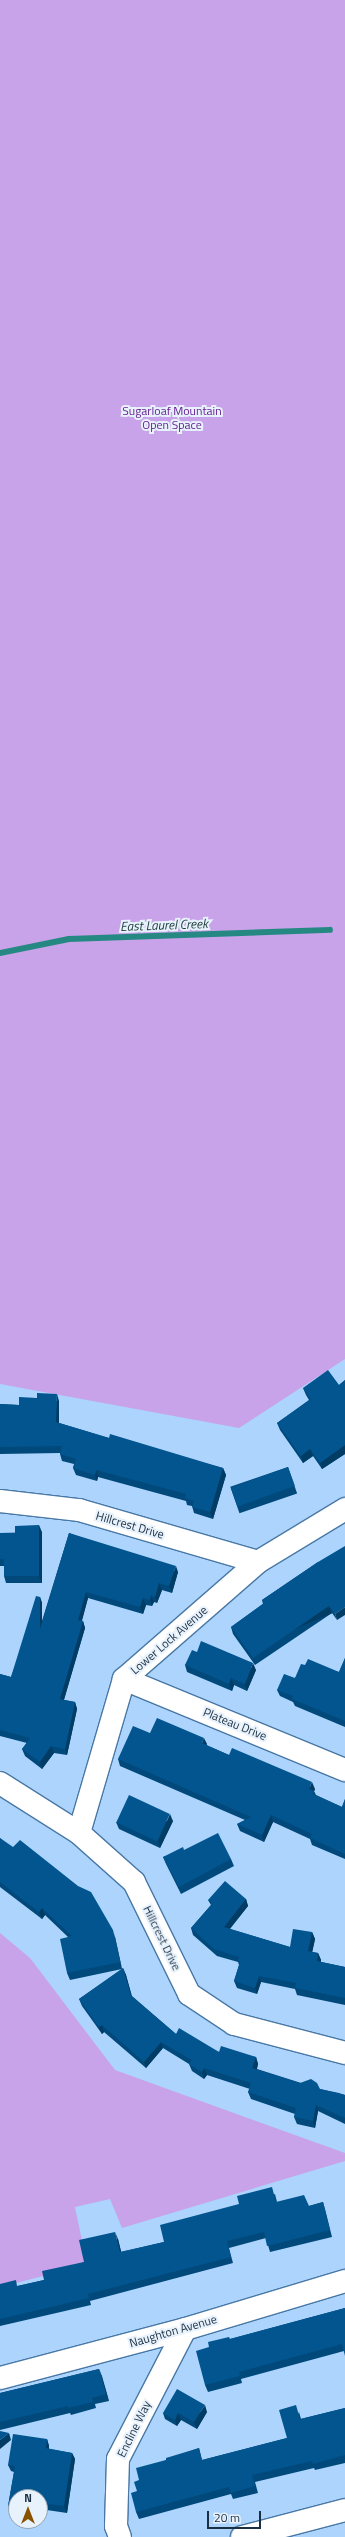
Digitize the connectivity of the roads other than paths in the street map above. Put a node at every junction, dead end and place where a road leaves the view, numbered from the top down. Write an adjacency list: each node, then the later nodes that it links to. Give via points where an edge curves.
1 (0, 1501): 3 (street, Hillcrest Drive, via 79,1510)
2 (345, 1509): 3 (street, Lower Lock Avenue)
3 (258, 1562): 4 (street, Lower Lock Avenue)
4 (124, 1679): 5 (street, Plateau Drive); 7 (street, Lower Lock Avenue)
5 (345, 1770)
6 (0, 1783): 7 (street, Hillcrest Drive)
7 (79, 1833): 8 (street, Hillcrest Drive, via 134,1882 189,1994 234,2024)
8 (345, 2053)
9 (345, 2281): 10 (street, Naughton Avenue)
10 (185, 2329): 11 (street, Naughton Avenue); 13 (street, Encline Way, via 118,2459 116,2526)
11 (0, 2378)
12 (345, 2510): 14 (street)
13 (120, 2537)
14 (242, 2537)

